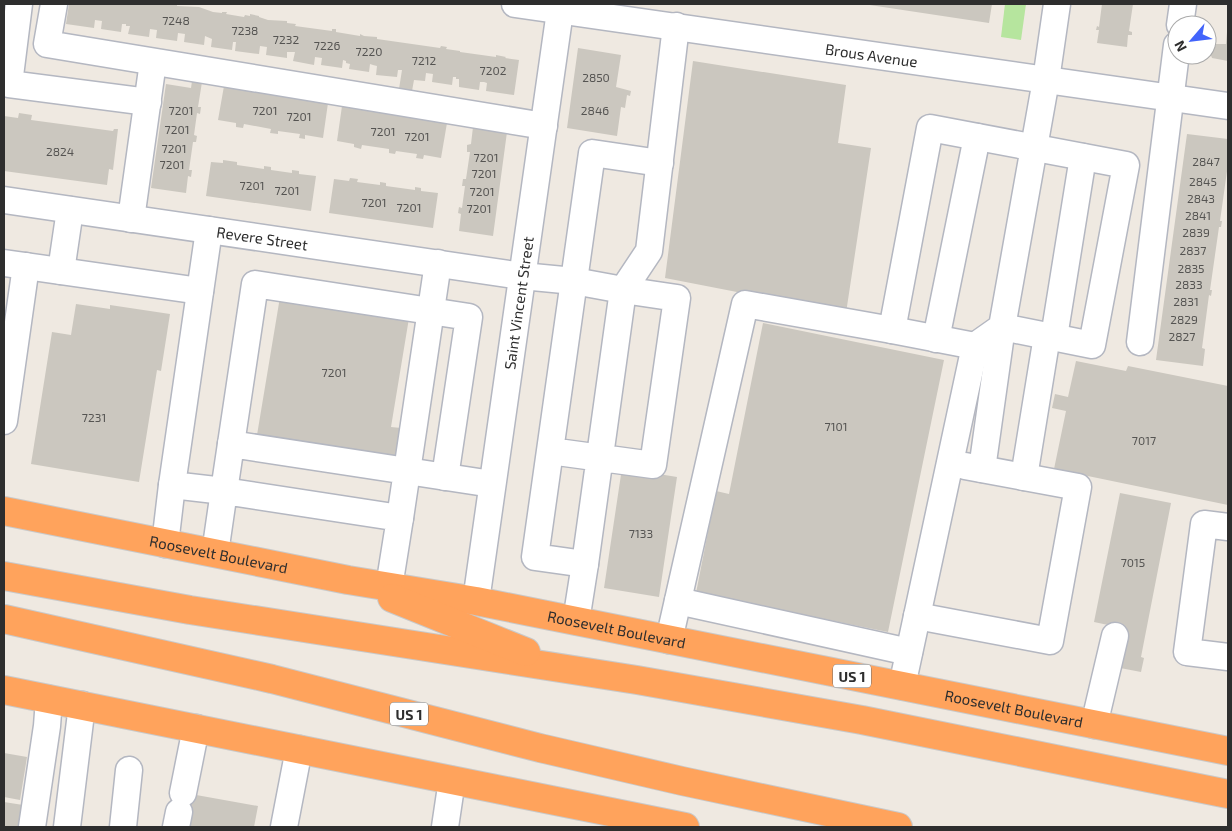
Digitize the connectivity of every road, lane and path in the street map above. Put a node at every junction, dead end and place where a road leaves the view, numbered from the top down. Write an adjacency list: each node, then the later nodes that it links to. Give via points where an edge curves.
1 (19, 4): 11 (street, via 9,84)
2 (54, 4): 7 (street, via 47,44)
3 (516, 4): 5 (street, Brous Avenue)
4 (1057, 4): 9 (street)
5 (561, 7): 6 (street, Brous Avenue); 13 (street, Saint Vincent Street)
6 (676, 26): 9 (street, Brous Avenue); 17 (street)
7 (154, 62): 11 (street); 13 (street)
8 (1174, 65): 10 (street)
9 (1046, 80): 10 (street, Brous Avenue); 15 (street)
10 (1170, 98): 12 (street, Brous Avenue); 34 (street)
11 (148, 102): 20 (street)
12 (1228, 106)
13 (544, 126): 25 (street, Saint Vincent Street)
14 (978, 136): 15 (street); 31 (street, via 930,128); 33 (street)
15 (1034, 148): 16 (street); 30 (street)
16 (1083, 157): 32 (street); 32 (street, via 1126,165 1092,344)
17 (660, 162): 26 (street, via 592,153); 27 (street, via 649,250)
18 (4, 200): 19 (street, Revere Street)
19 (70, 210): 20 (street, Revere Street); 24 (street)
20 (132, 219): 21 (street, Revere Street)
21 (209, 230): 22 (street, Revere Street); 28 (street)
22 (438, 263): 25 (street, Revere Street); 29 (street)
23 (15, 264): 24 (street); 36 (street)
24 (61, 271): 28 (street)
25 (522, 276): 26 (street, Revere Street); 45 (street, Saint Vincent Street)
26 (574, 280): 27 (street, Revere Street); 38 (street)
27 (623, 290): 39 (street); 39 (street, Revere Street, via 677,298 653,465)
28 (200, 291): 46 (street)
29 (430, 311): 37 (street, via 255,284); 42 (street); 43 (street, via 469,317)
30 (1002, 328): 32 (street); 35 (street); 41 (street)
31 (892, 330): 33 (street); 58 (street, via 745,304)
32 (1050, 337): 44 (street)
33 (936, 338): 35 (street)
34 (1140, 342)
35 (975, 346): 40 (street)
36 (4, 420)
37 (231, 444): 42 (street); 47 (street)
38 (550, 450): 39 (street); 53 (street, via 535,557)
39 (600, 458): 53 (street)
40 (950, 463): 41 (street); 59 (street)
41 (982, 469): 44 (street)
42 (407, 471): 43 (street); 49 (street)
43 (445, 477): 45 (street)
44 (1024, 477): 59 (street, via 1078,487 1050,641)
45 (492, 484): 57 (street, Saint Vincent Street)
46 (172, 485): 47 (street); 51 (street)
47 (224, 490): 49 (street); 52 (street)
48 (4, 511): 51 (highway, Roosevelt Boulevard / US 1)
49 (400, 518): 56 (street)
50 (1228, 527): 65 (street, via 1204,524 1187,652)
51 (165, 544): 52 (highway, Roosevelt Boulevard / US 1)
52 (215, 554): 55 (highway, Roosevelt Boulevard / US 1)
53 (584, 564): 61 (street)
54 (4, 576): 66 (highway, via 266,623)
55 (348, 580): 56 (highway, Roosevelt Boulevard / US 1); 66 (highway)
56 (389, 587): 57 (highway, Roosevelt Boulevard / US 1)
57 (476, 601): 61 (highway, Roosevelt Boulevard / US 1)
58 (678, 601): 63 (street); 64 (street)
59 (917, 616): 64 (street)
60 (4, 620): 85 (highway, US 1, via 272,679 682,781)
61 (576, 621): 63 (highway, Roosevelt Boulevard / US 1)
62 (1115, 636): 71 (street)
63 (669, 640): 67 (highway, Roosevelt Boulevard / US 1)
64 (909, 652): 67 (street)
65 (1228, 657)
66 (569, 670): 77 (highway, via 862,720)
67 (902, 686): 71 (highway, Roosevelt Boulevard / US 1)
68 (4, 690): 69 (highway)
69 (49, 699): 70 (highway); 79 (street)
70 (82, 706): 72 (highway); 80 (street)
71 (1094, 725): 74 (highway, Roosevelt Boulevard / US 1)
72 (196, 728): 73 (highway); 78 (street)
73 (299, 749): 76 (highway); 82 (street)
74 (1228, 751)
75 (129, 770): 81 (street)
76 (452, 780): 83 (street); 84 (highway)
77 (1228, 794)
78 (179, 811)
79 (32, 827)
80 (67, 827)
81 (123, 827)
82 (284, 827)
83 (445, 827)
84 (685, 827)
85 (898, 827)

